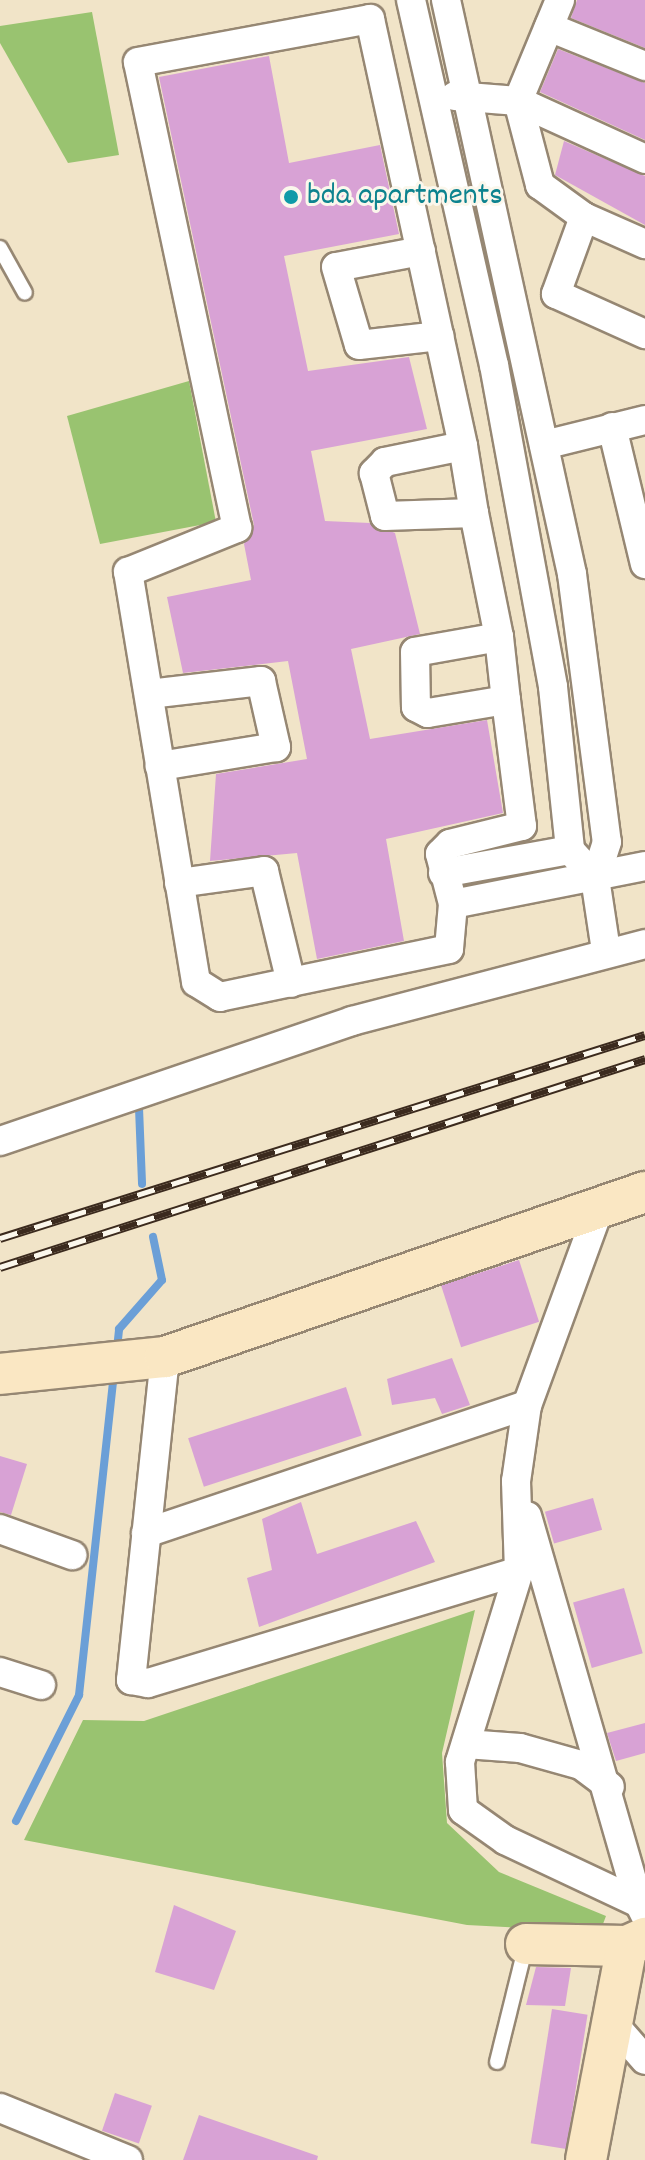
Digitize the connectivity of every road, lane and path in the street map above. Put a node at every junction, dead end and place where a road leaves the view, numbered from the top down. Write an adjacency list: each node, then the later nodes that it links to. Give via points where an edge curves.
1 (446, 0): 7 (street)
2 (560, 0): 5 (street)
3 (412, 4): 4 (street); 8 (street)
4 (370, 19): 14 (street); 25 (street, via 138,62 237,528 128,572)
5 (549, 27): 6 (street); 9 (street)
6 (645, 66)
7 (470, 93): 8 (street); 9 (street); 20 (street)
8 (438, 99): 28 (street, via 553,687)
9 (518, 101): 10 (street); 11 (street, via 540,185)
10 (645, 159)
11 (584, 217): 12 (street); 16 (street, via 556,294)
12 (645, 244)
13 (0, 248): 15 (lane)
14 (421, 251): 17 (street); 17 (street, via 336,267 359,345)
15 (25, 293)
16 (645, 334)
17 (439, 336): 21 (street)
18 (645, 420): 19 (street)
19 (612, 427): 20 (street); 23 (street)
20 (544, 445): 31 (street, via 593,708 607,842)
21 (463, 446): 22 (street); 22 (street, via 385,462 374,473 385,516)
22 (474, 513): 24 (street)
23 (645, 564)
24 (499, 637): 26 (street); 26 (street, via 415,652 410,660 416,707 428,713)
25 (149, 694): 27 (street); 27 (street, via 261,681 276,747)
26 (506, 700): 30 (street, via 522,826 450,844 440,854)
27 (160, 766): 32 (street)
28 (570, 850): 30 (street); 31 (street)
29 (645, 866): 31 (street)
30 (443, 873): 33 (street)
31 (595, 878): 33 (street); 35 (street)
32 (179, 883): 36 (street, via 264,871); 36 (street, via 196,982 206,994)
33 (453, 904): 36 (street, via 449,949)
34 (645, 944): 35 (street)
35 (606, 951): 37 (street, via 352,1021)
36 (291, 983)
37 (0, 1141)
38 (643, 1202): 39 (street)
39 (600, 1206): 40 (street); 42 (street)
40 (165, 1357): 41 (street, via 111,1358); 45 (street)
41 (0, 1374)
42 (527, 1405): 43 (street); 45 (street)
43 (516, 1481): 47 (street); 51 (street)
44 (0, 1529): 46 (street)
45 (146, 1533): 47 (street, via 131,1680 148,1683)
46 (72, 1555)
47 (519, 1571): 50 (street)
48 (0, 1672): 49 (street)
49 (41, 1685)
50 (466, 1744): 51 (street, via 520,1748 581,1765); 52 (street, via 463,1810)
51 (610, 1787): 52 (street)
52 (639, 1926): 53 (street); 54 (street)
53 (526, 1944): 56 (lane)
54 (610, 2020): 55 (street); 59 (street)
55 (645, 2060)
56 (497, 2062)
57 (0, 2108): 58 (street)
58 (128, 2160)
59 (586, 2160)

